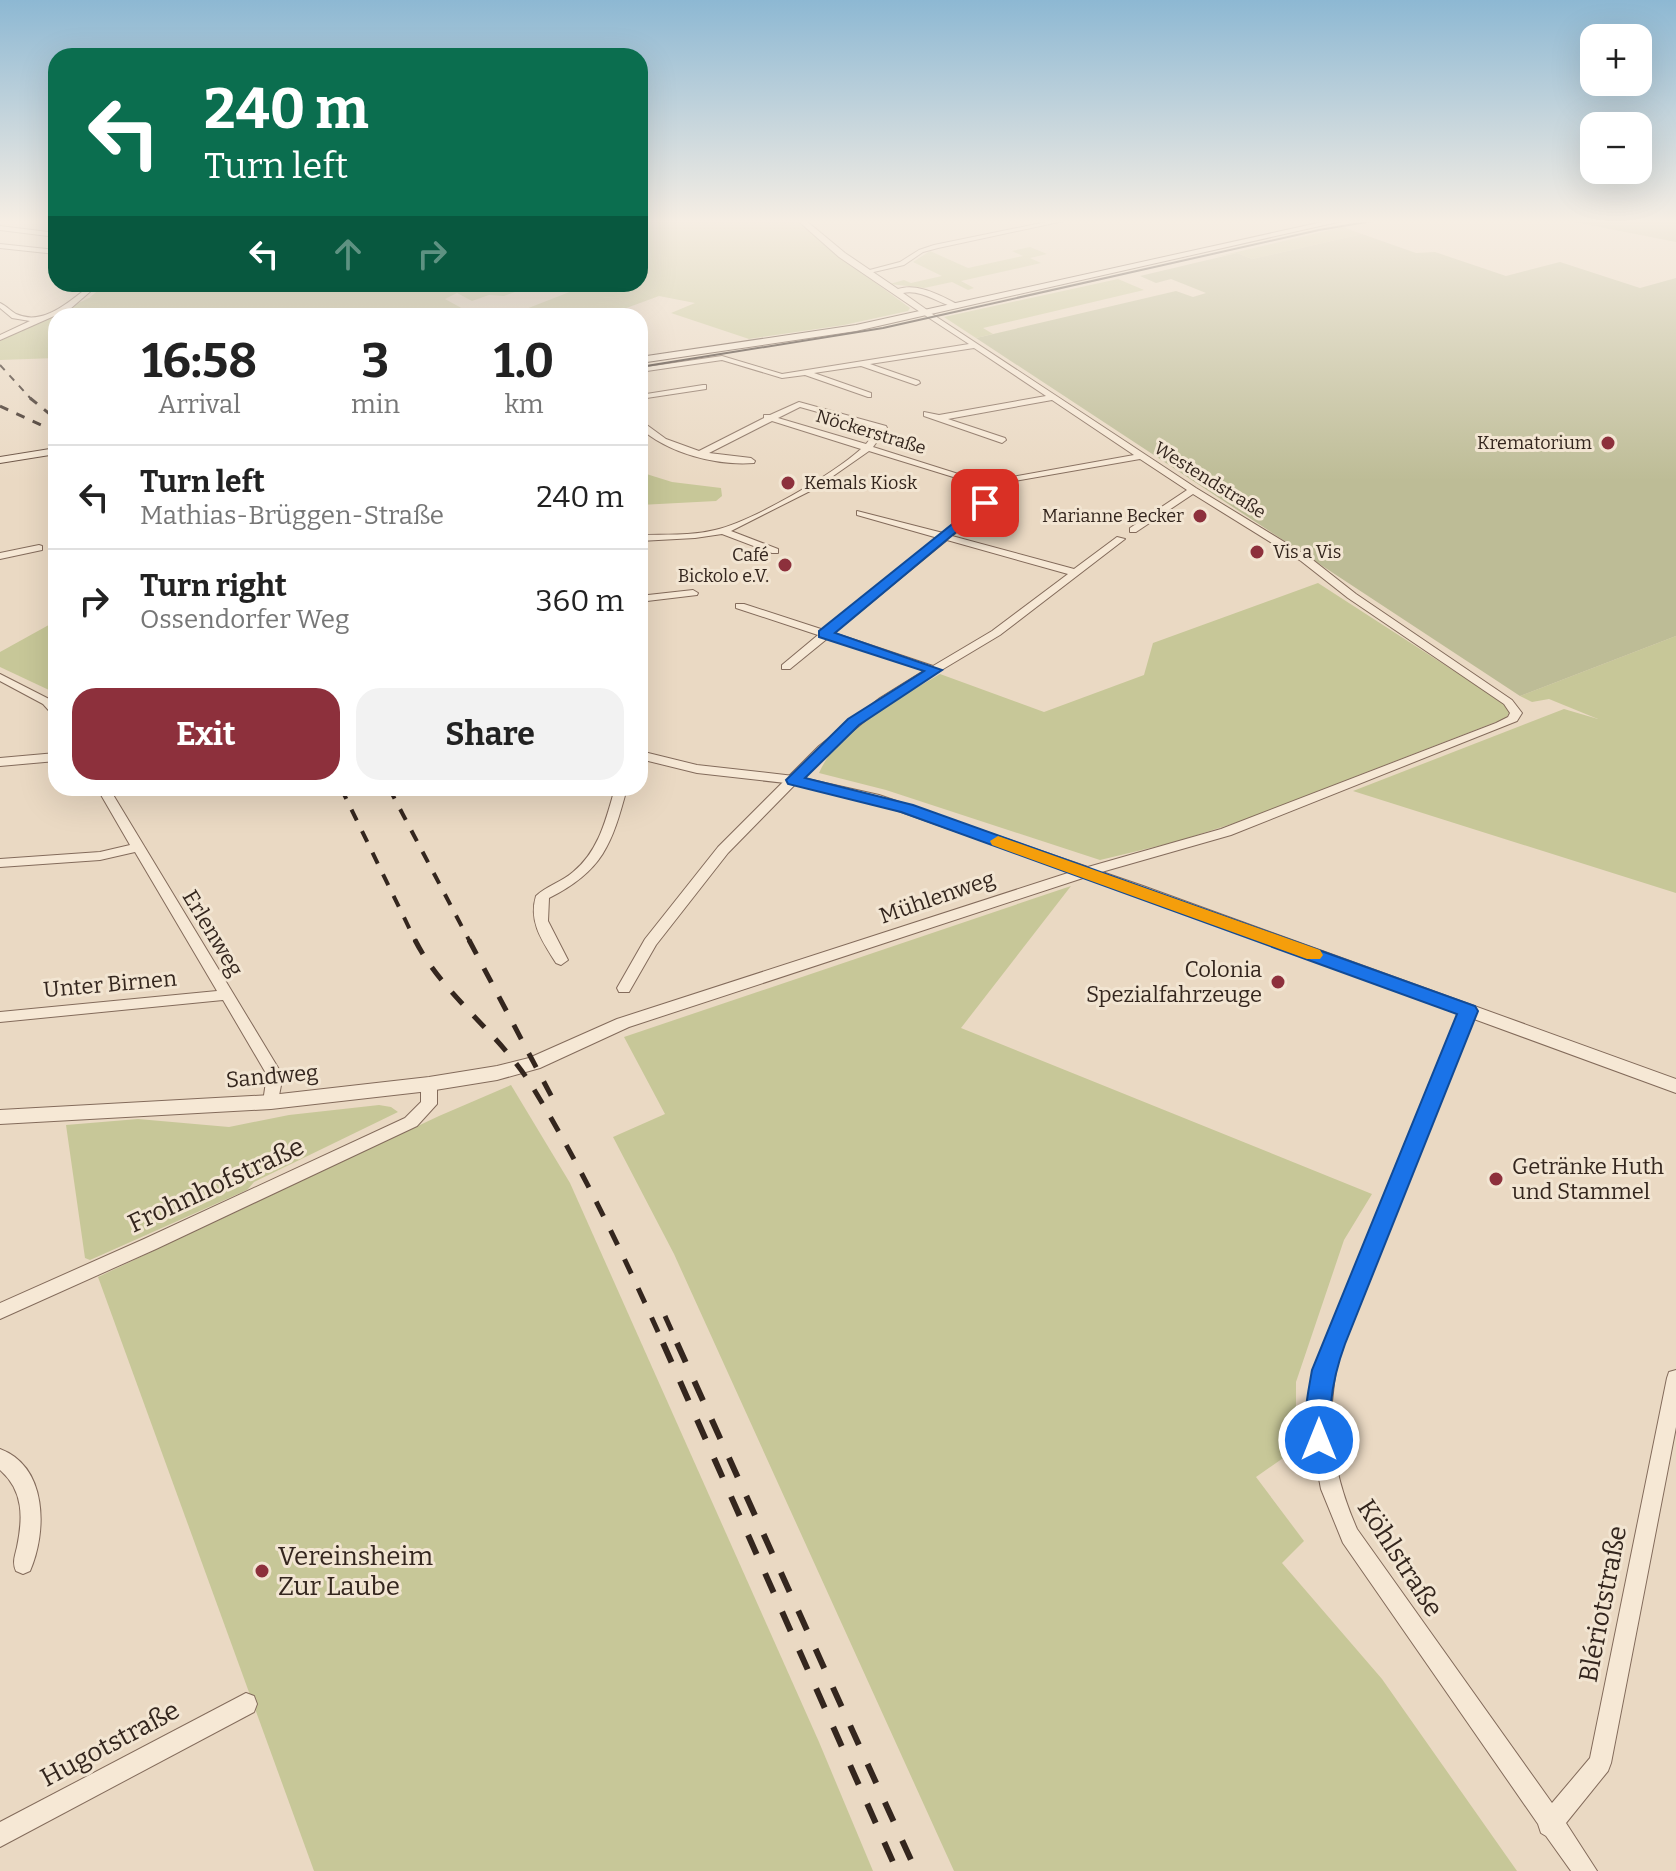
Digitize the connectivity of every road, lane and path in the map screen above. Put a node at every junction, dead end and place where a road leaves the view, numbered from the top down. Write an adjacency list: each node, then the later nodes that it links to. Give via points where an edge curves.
1 (2, 306): 7 (street, via 15,316)
2 (916, 306): 4 (street); 6 (main road)
3 (955, 306): 4 (main road)
4 (926, 312): 6 (main road); 9 (street, Westendstraße)
5 (48, 317): 7 (street)
6 (905, 317): 10 (main road)
7 (40, 321): 8 (street)
8 (0, 338)
9 (977, 345): 11 (street); 18 (street, Westendstraße)
10 (648, 359)
11 (862, 364): 13 (street); 14 (street)
12 (648, 369): 13 (street, via 713,358 776,375)
13 (805, 373): 16 (street)
14 (916, 383)
15 (703, 387): 17 (street)
16 (868, 395)
17 (648, 396)
18 (1054, 397): 21 (street); 29 (street, Westendstraße)
19 (927, 414): 21 (street)
20 (767, 417): 24 (street, Nöckerstraße); 24 (street, via 799,404 880,426 882,432); 28 (street)
21 (937, 418): 23 (street)
22 (648, 429): 28 (street, via 663,441)
23 (1002, 440)
24 (869, 448): 32 (street, Nöckerstraße); 38 (street, via 831,476)
25 (48, 450): 27 (main road)
26 (48, 451): 30 (main road)
27 (0, 453)
28 (702, 453): 31 (street)
29 (1141, 456): 33 (street); 34 (street, Westendstraße)
30 (0, 460)
31 (751, 461)
32 (966, 478)
33 (1012, 480)
34 (1193, 490): 37 (street); 54 (street, Westendstraße, via 1305,559)
35 (991, 499): 39 (street)
36 (860, 513): 39 (street)
37 (1133, 530)
38 (723, 531): 40 (street); 43 (street)
39 (945, 536): 45 (street); 49 (street)
40 (648, 537)
41 (1120, 539): 45 (street)
42 (39, 548): 44 (street)
43 (775, 551)
44 (0, 556)
45 (1073, 572): 51 (street, via 996,633)
46 (693, 593): 47 (street)
47 (648, 598)
48 (740, 606): 49 (street)
49 (824, 634): 50 (street); 51 (street)
50 (786, 667)
51 (935, 670): 58 (street, via 853,722)
52 (0, 677): 53 (street)
53 (48, 703)
54 (1514, 707): 63 (street, Mühlenweg, via 1513,719 1500,725 1312,799 1226,832)
55 (648, 757): 58 (street, via 697,769)
56 (48, 758): 57 (street)
57 (0, 762)
58 (794, 780): 63 (street, via 874,798); 65 (street, via 723,850 650,942)
59 (108, 796): 61 (street, Erlenweg)
60 (619, 796): 64 (street, via 600,853 585,871 543,896 538,908)
61 (138, 847): 62 (street, via 100,856); 66 (street, Erlenweg)
62 (0, 863)
63 (1086, 872): 67 (street); 69 (street, Mühlenweg, via 623,1023)
64 (561, 960)
65 (624, 988)
66 (225, 995): 68 (street, Unter Birnen); 72 (street, Erlenweg, via 275,1075)
67 (1468, 1011): 71 (street); 79 (street, Köhlstraße, via 1333,1344 1319,1403 1319,1440 1335,1505 1350,1536)
68 (0, 1017)
69 (545, 1059): 70 (street, Sandweg)
70 (429, 1084): 72 (street, Sandweg); 74 (street, Frohnhofstraße, via 429,1104 411,1122)
71 (1676, 1086)
72 (271, 1102): 73 (street, Sandweg)
73 (0, 1117)
74 (0, 1311)
75 (1676, 1378): 79 (street, Blériotstraße, via 1600,1763)
76 (0, 1458): 77 (street, via 16,1469 31,1502)
77 (23, 1564)
78 (246, 1704): 80 (street, Hugotstraße)
79 (1549, 1825): 81 (street, Köhlstraße)
80 (0, 1835)
81 (1585, 1871)

